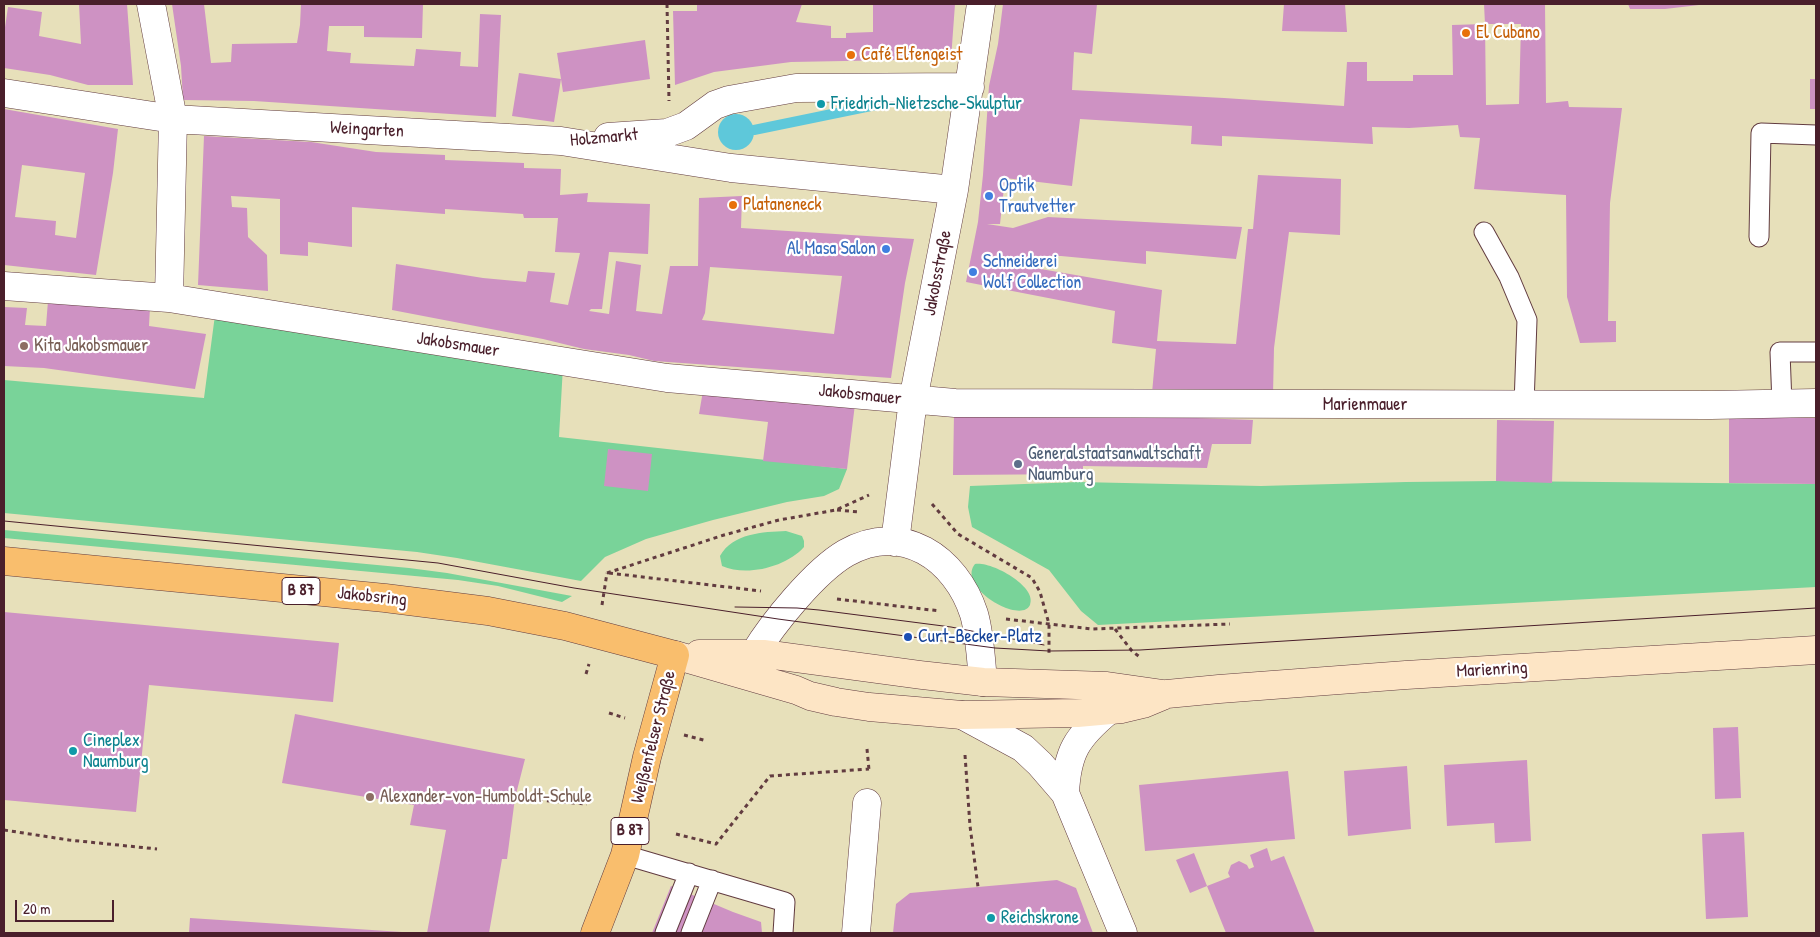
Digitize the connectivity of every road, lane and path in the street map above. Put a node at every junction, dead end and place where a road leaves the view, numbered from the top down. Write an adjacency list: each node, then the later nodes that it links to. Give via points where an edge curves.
1 (151, 4): 7 (street)
2 (667, 4): 4 (path)
3 (981, 4): 5 (street, Jakobsstraße)
4 (668, 71)
5 (970, 87): 9 (street, Holzmarkt, via 796,88 728,100 715,105 686,126 667,133); 10 (street, Jakobsstraße)
6 (4, 94): 7 (street, Weingarten)
7 (173, 119): 9 (street, Weingarten); 14 (street)
8 (1816, 135): 12 (lane, via 1761,133)
9 (561, 141): 10 (street, Holzmarkt, via 731,168)
10 (954, 190): 16 (street, Jakobsstraße)
11 (1484, 232): 19 (lane, via 1527,320)
12 (1758, 237)
13 (4, 286): 14 (street, Jakobsmauer)
14 (169, 298): 16 (street, Jakobsmauer, via 667,378)
15 (1816, 352): 18 (lane, via 1780,352)
16 (913, 400): 19 (street, Marienmauer, via 955,403); 20 (street, Jakobsstraße)
17 (1816, 403): 18 (street, Marienmauer)
18 (1782, 404): 19 (street, Marienmauer)
19 (1524, 405)
20 (904, 472): 22 (street, Jakobsstraße); 25 (path, via 958,534 1032,578 1040,592 1049,624 1092,629)
21 (836, 510): 24 (path, via 724,535)
22 (895, 542): 27 (street, via 858,547 834,560 778,619); 29 (street, via 916,546 937,557 960,584 974,614)
23 (4, 561): 28 (main road, Jakobsring / B 87, via 488,611 565,626)
24 (607, 573)
25 (1230, 624)
26 (1816, 650): 30 (main road, Marienring, via 1406,675)
27 (754, 654): 28 (main road); 29 (main road)
28 (675, 655): 32 (main road, via 836,702); 42 (main road, Weißenfelser Straße / B 87)
29 (983, 682): 30 (main road, via 1107,686)
30 (1167, 694): 31 (main road, via 1143,704)
31 (1108, 711): 32 (main road); 35 (street, via 1086,731 1074,748)
32 (962, 715): 35 (street, via 1014,743 1040,764)
33 (965, 755): 45 (path)
34 (869, 769): 40 (path, via 770,776 716,844)
35 (1065, 793): 51 (street)
36 (516, 798): 38 (path)
37 (867, 803): 50 (street)
38 (587, 804)
39 (4, 830): 41 (path)
40 (676, 834)
41 (158, 849)
42 (625, 855): 43 (lane); 46 (main road, Weißenfelser Straße / B 87)
43 (689, 873): 44 (lane); 47 (lane)
44 (712, 880): 48 (lane); 49 (lane, via 784,902)
45 (978, 887)
46 (595, 933)
47 (666, 933)
48 (691, 933)
49 (783, 933)
50 (856, 933)
51 (1123, 933)

